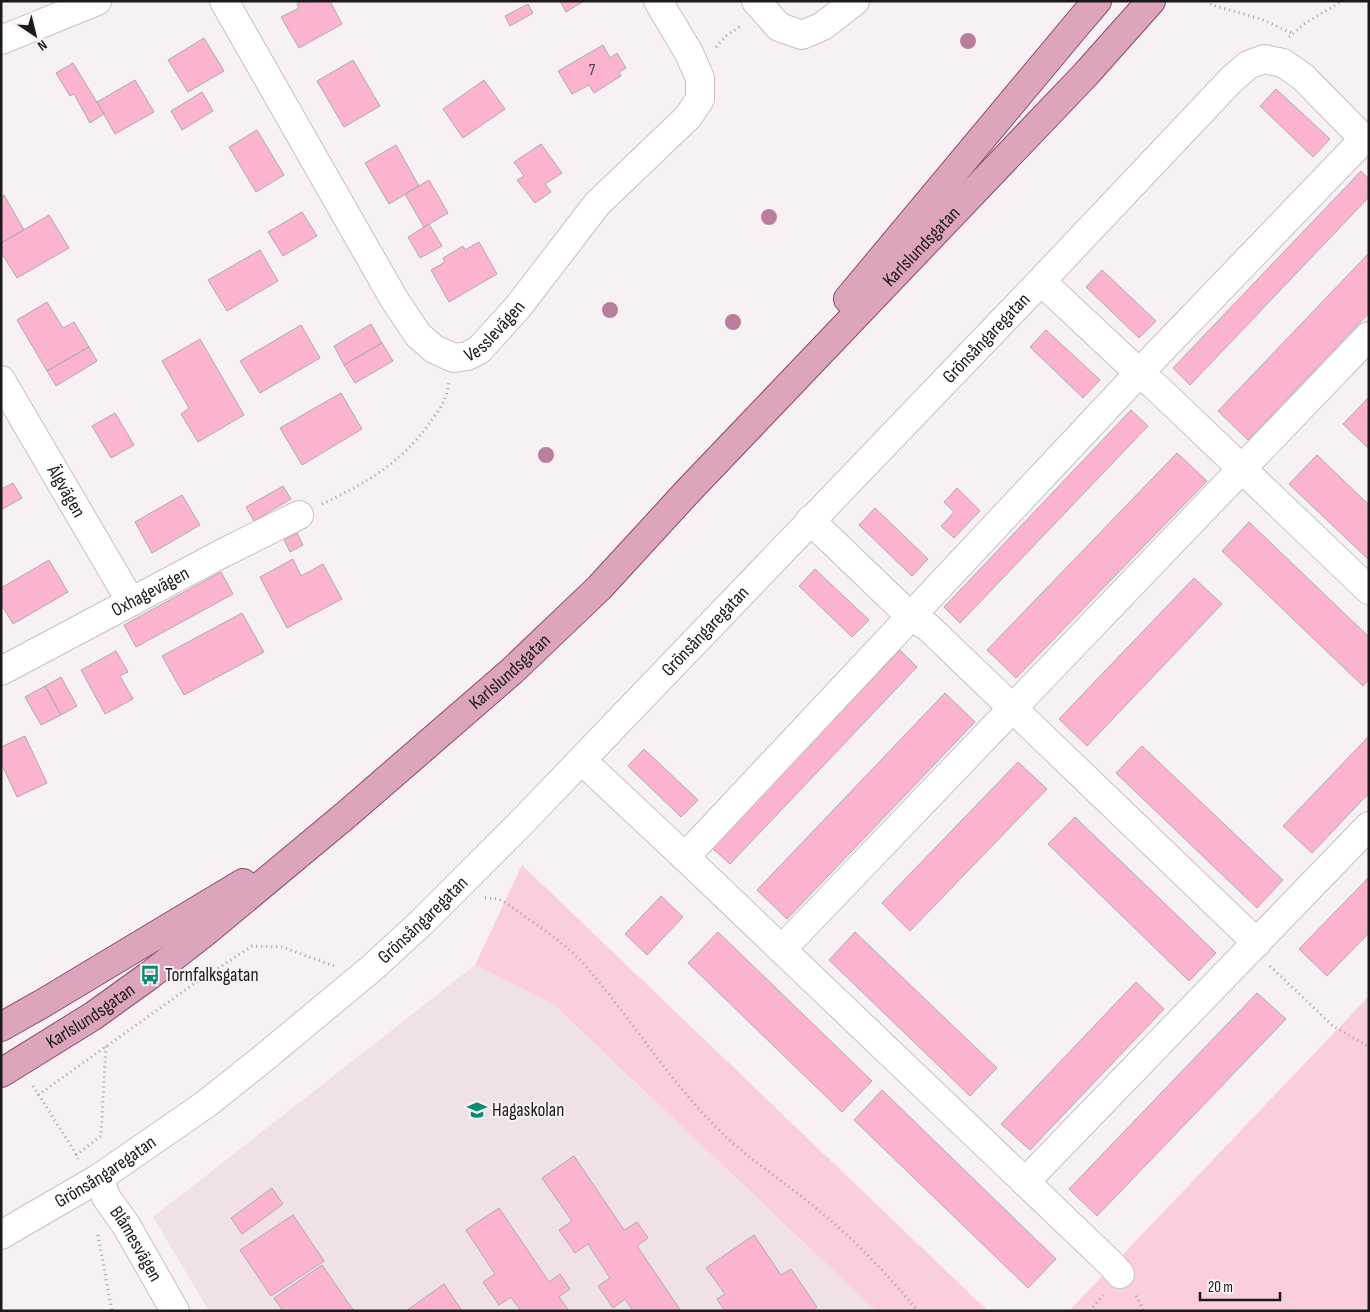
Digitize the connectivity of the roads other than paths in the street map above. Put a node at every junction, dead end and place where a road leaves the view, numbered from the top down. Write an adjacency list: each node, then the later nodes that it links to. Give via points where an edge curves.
1 (97, 1): 8 (street)
2 (224, 1): 3 (street, Vesslevägen, via 394,299 418,335 434,349 454,358 479,350 518,307 597,204 688,117 700,99 700,78 696,68)
3 (658, 1)
4 (855, 1): 7 (street, via 822,26 802,35 779,28)
5 (1097, 1): 15 (main road, Karlslundsgatan)
6 (1151, 1): 15 (main road, Karlslundsgatan, via 1086,74)
7 (759, 6)
8 (1, 40)
9 (1366, 141): 10 (street, Grönsångaregatan, via 1303,77 1283,63 1264,59 1248,65); 12 (street)
10 (1041, 281): 12 (street); 17 (street, Grönsångaregatan)
11 (1369, 336): 14 (street)
12 (1139, 373): 14 (street); 20 (street)
13 (1, 380): 19 (street, Älgvägen)
14 (1242, 469): 18 (street); 22 (street)
15 (690, 490): 25 (main road, Karlslundsgatan, via 599,588 512,671)
16 (299, 515): 19 (street, Oxhagevägen)
17 (810, 520): 20 (street); 31 (street, Grönsångaregatan, via 422,922 363,976 206,1104)
18 (1369, 590)
19 (131, 602): 21 (street, Oxhagevägen)
20 (911, 617): 22 (street, via 928,627); 26 (street)
21 (1, 671)
22 (1012, 708): 27 (street); 28 (street)
23 (592, 770): 26 (street)
24 (1369, 826): 27 (street)
25 (315, 840): 29 (main road, Karlslundsgatan); 30 (main road, Karlslundsgatan, via 150,975 93,1016)
26 (686, 857): 28 (street)
27 (1254, 946): 32 (street)
28 (782, 949): 32 (street)
29 (1, 1027)
30 (1, 1073)
31 (99, 1178): 33 (street, Grönsångaregatan); 35 (street, Blåmesvägen, via 106,1197 126,1225)
32 (1026, 1182): 34 (street)
33 (1, 1235)
34 (1120, 1274)
35 (175, 1311)

